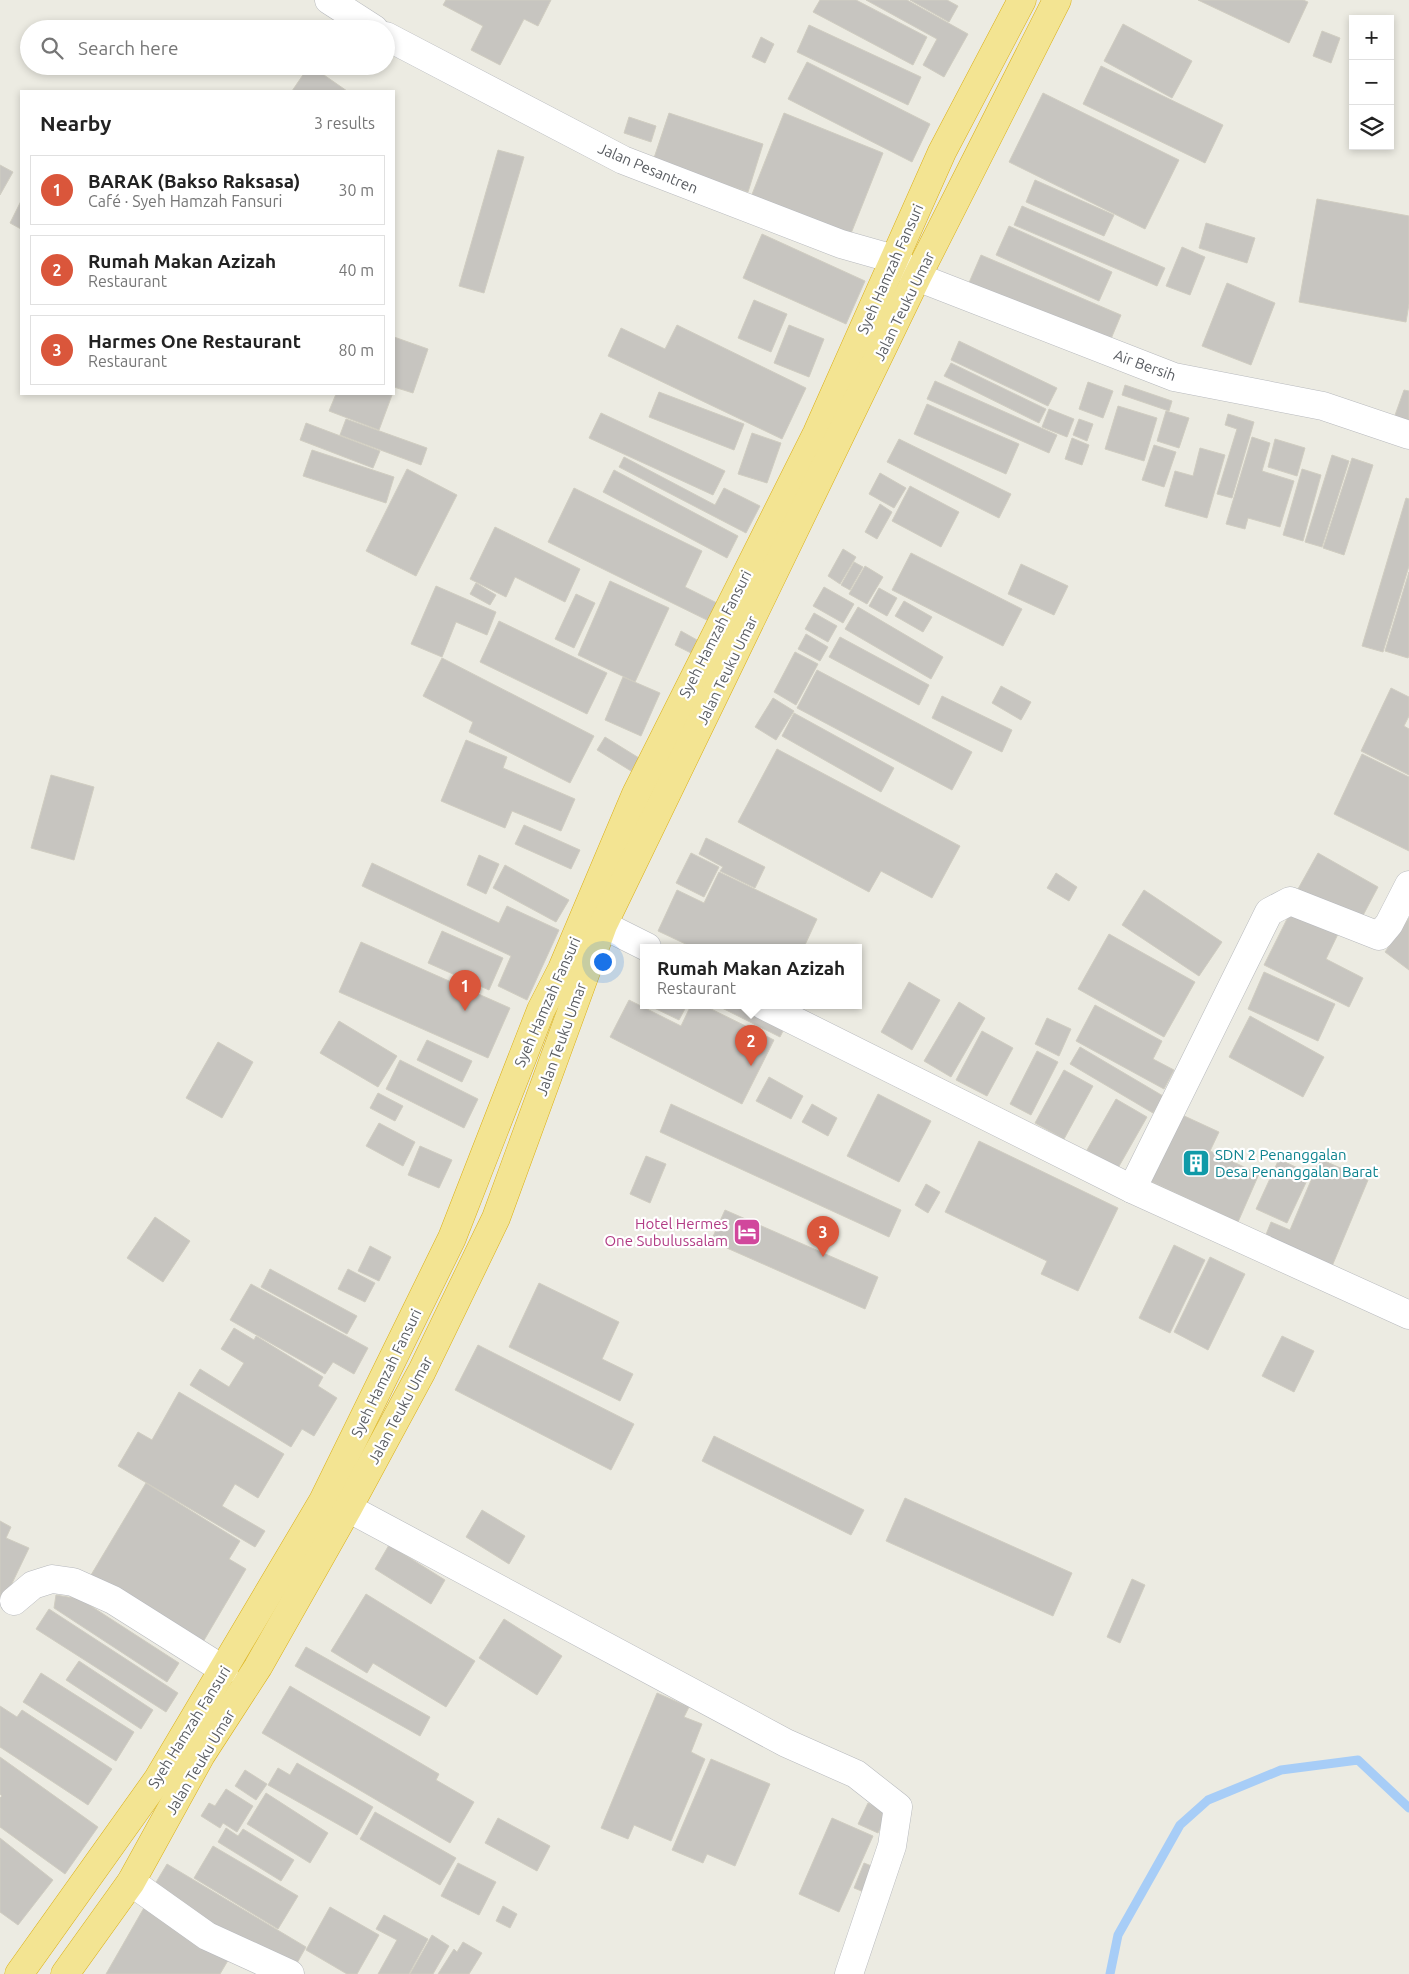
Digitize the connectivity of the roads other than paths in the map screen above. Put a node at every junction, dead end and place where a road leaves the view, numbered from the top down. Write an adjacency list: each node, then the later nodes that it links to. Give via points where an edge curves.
1 (329, 0): 4 (street)
2 (1022, 0): 6 (highway, Syeh Hamzah Fansuri, via 942,152)
3 (1057, 0): 7 (highway, Jalan Teuku Umar)
4 (360, 20)
5 (395, 41): 6 (street, Jalan Pesantren, via 623,160 842,244)
6 (894, 259): 7 (street, Air Bersih); 17 (highway, Syeh Hamzah Fansuri, via 817,433 636,794 562,969 541,1010 452,1238 324,1500)
7 (917, 277): 8 (street, Air Bersih, via 1174,377 1323,406); 10 (highway, Jalan Teuku Umar)
8 (1409, 435)
9 (1409, 885): 13 (street, via 1389,924 1379,936 1290,901 1268,912)
10 (603, 925): 11 (street); 15 (highway, Jalan Teuku Umar, via 496,1218 422,1371)
11 (641, 944)
12 (771, 1009): 13 (street)
13 (1132, 1189): 14 (street)
14 (1409, 1315)
15 (348, 1508): 18 (highway, Jalan Teuku Umar, via 258,1667 201,1755); 22 (street, via 786,1743 856,1774 898,1807 892,1846)
16 (14, 1602): 17 (street, via 33,1585 52,1579 73,1582 113,1600)
17 (224, 1670): 19 (highway, Syeh Hamzah Fansuri, via 158,1779)
18 (131, 1882): 20 (highway, Jalan Teuku Umar); 21 (street, via 207,1936)
19 (19, 1974)
20 (65, 1974)
21 (290, 1974)
22 (849, 1974)

